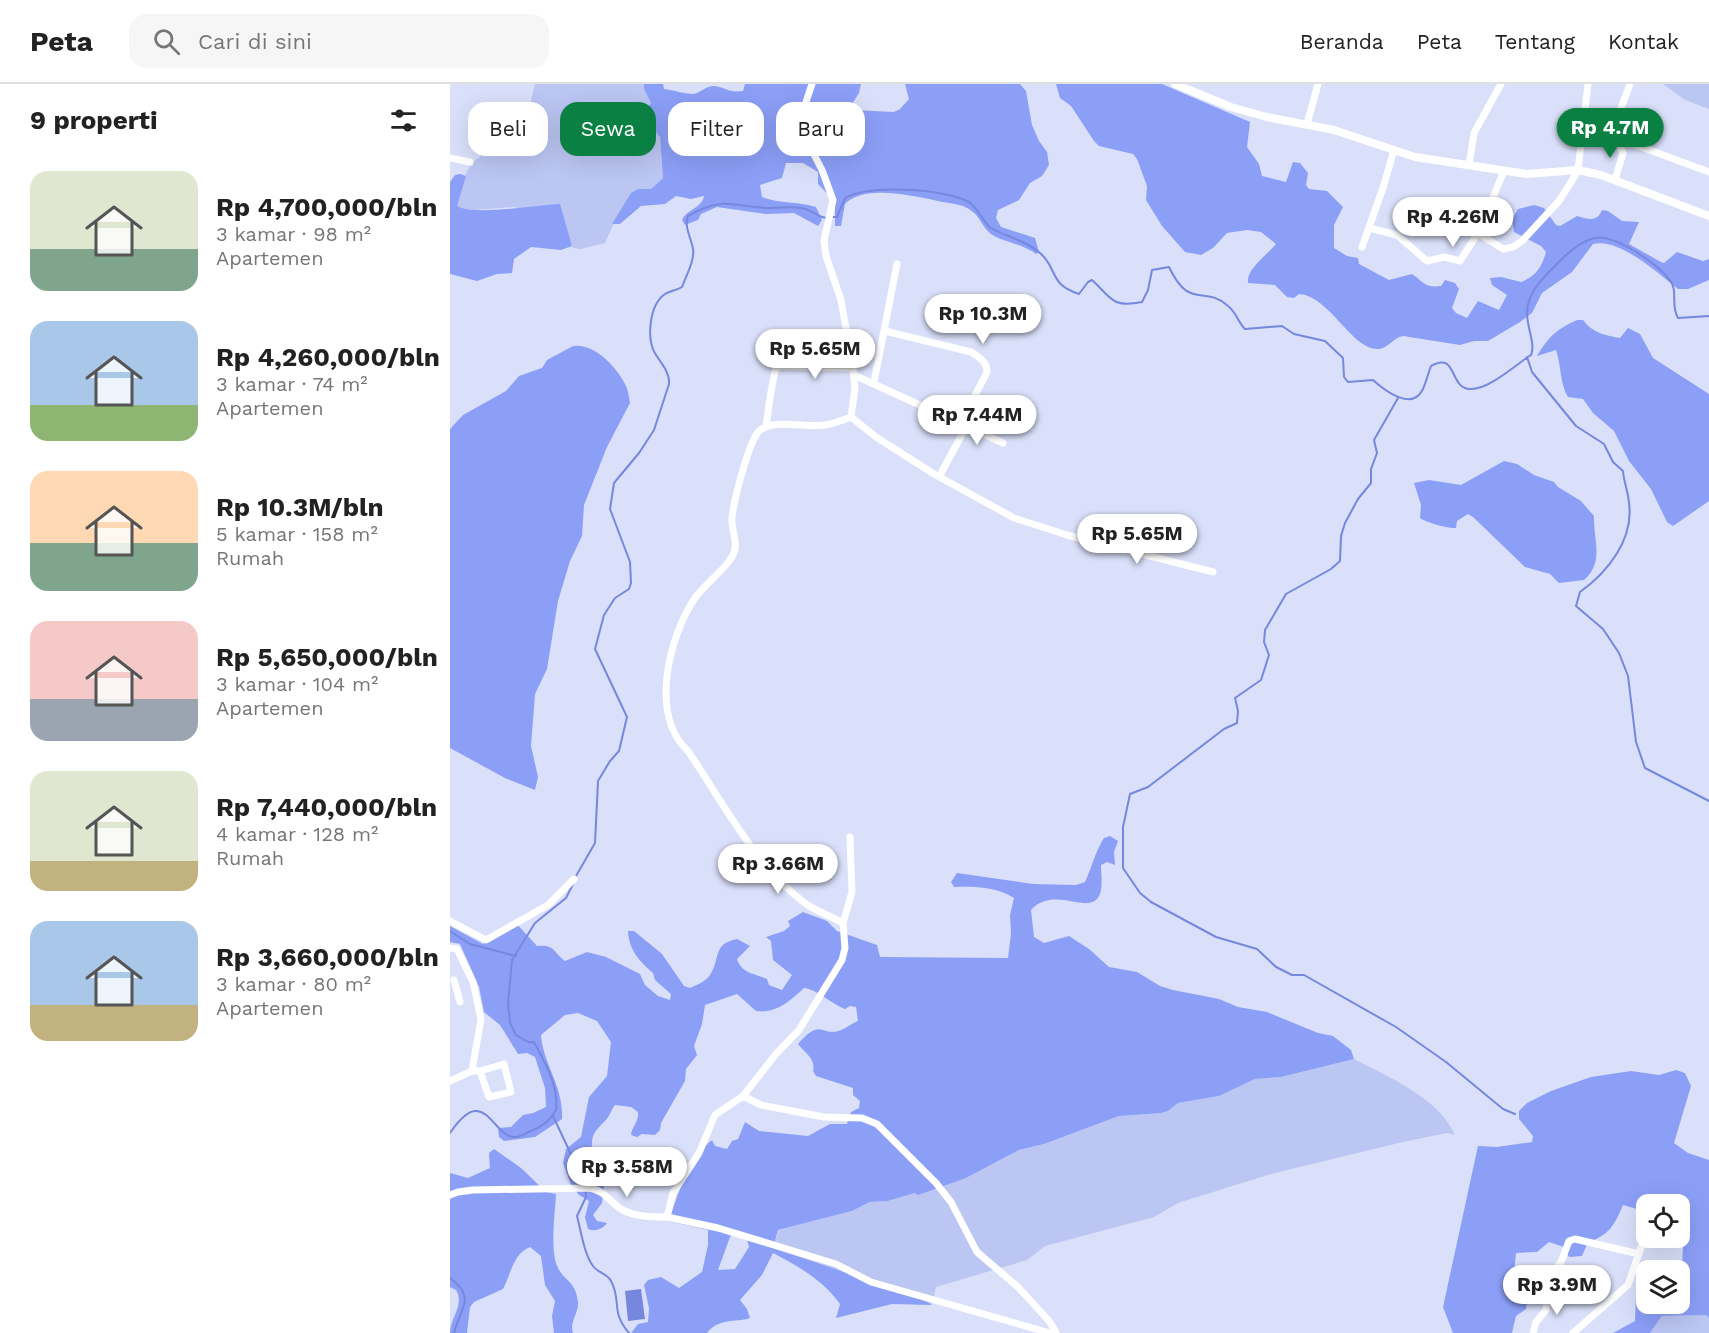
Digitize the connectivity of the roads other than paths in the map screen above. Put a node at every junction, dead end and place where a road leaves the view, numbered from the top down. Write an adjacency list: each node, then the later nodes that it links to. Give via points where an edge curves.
1 (812, 84): 24 (street, via 803,111 803,133 832,195 824,241)
2 (1176, 84): 7 (street, via 1231,107)
3 (1318, 84): 7 (street)
4 (1501, 84): 13 (street, via 1474,133)
5 (1588, 84): 8 (street)
6 (1630, 84): 9 (street)
7 (1308, 124): 10 (street)
8 (1582, 125): 9 (street); 14 (street)
9 (1613, 135): 16 (street); 17 (street, via 1623,153)
10 (1394, 150): 13 (street); 19 (street)
11 (450, 158): 12 (street)
12 (470, 162)
13 (1469, 165): 15 (street)
14 (1578, 170): 15 (street, via 1527,174); 17 (street); 20 (street, via 1559,201 1514,247 1495,246)
15 (1504, 171): 20 (street)
16 (1709, 172)
17 (1615, 180): 18 (street)
18 (1709, 216)
19 (1369, 228): 20 (street, via 1397,235 1430,261 1444,257 1462,260); 21 (street)
20 (1478, 233)
21 (1362, 247)
22 (897, 264): 23 (street)
23 (885, 331): 27 (street); 30 (street, via 971,352 987,366)
24 (846, 333): 25 (street, via 792,345 782,353); 26 (street)
25 (778, 366): 26 (street); 29 (street)
26 (854, 372): 27 (street); 28 (street)
27 (874, 382): 30 (street)
28 (851, 417): 29 (street, via 825,425); 32 (street)
29 (766, 426): 37 (street, via 750,447 735,499 732,557 695,598 675,634 667,672 670,717 680,744 759,855 800,899)
30 (963, 426): 31 (street); 32 (street)
31 (1003, 443)
32 (939, 477): 33 (street, via 1014,518)
33 (1213, 572)
34 (850, 837): 37 (street, via 852,892)
35 (574, 879): 36 (street, via 548,905 486,940)
36 (450, 921)
37 (843, 923): 44 (street, via 842,960 799,1030)
38 (450, 948): 39 (street, via 457,949)
39 (469, 976): 40 (street); 42 (street, via 482,1019)
40 (452, 981): 41 (street)
41 (460, 1002)
42 (476, 1071): 42 (street, via 504,1064 511,1092 489,1098); 43 (street)
43 (450, 1081)
44 (744, 1096): 46 (street, via 715,1115 699,1153 673,1193); 50 (street, via 761,1105 824,1117 862,1118 877,1124 951,1202 977,1252 1018,1287)
45 (450, 1195): 46 (street, via 473,1190 590,1188 600,1190 623,1210)
46 (667, 1217): 49 (street, via 718,1228 836,1264 871,1282)
47 (1641, 1248): 48 (street)
48 (1639, 1254): 51 (street, via 1575,1239 1569,1241 1552,1273 1547,1308); 52 (street, via 1628,1285)
49 (1050, 1333)
50 (1056, 1333)
51 (1533, 1333)
52 (1572, 1333)

